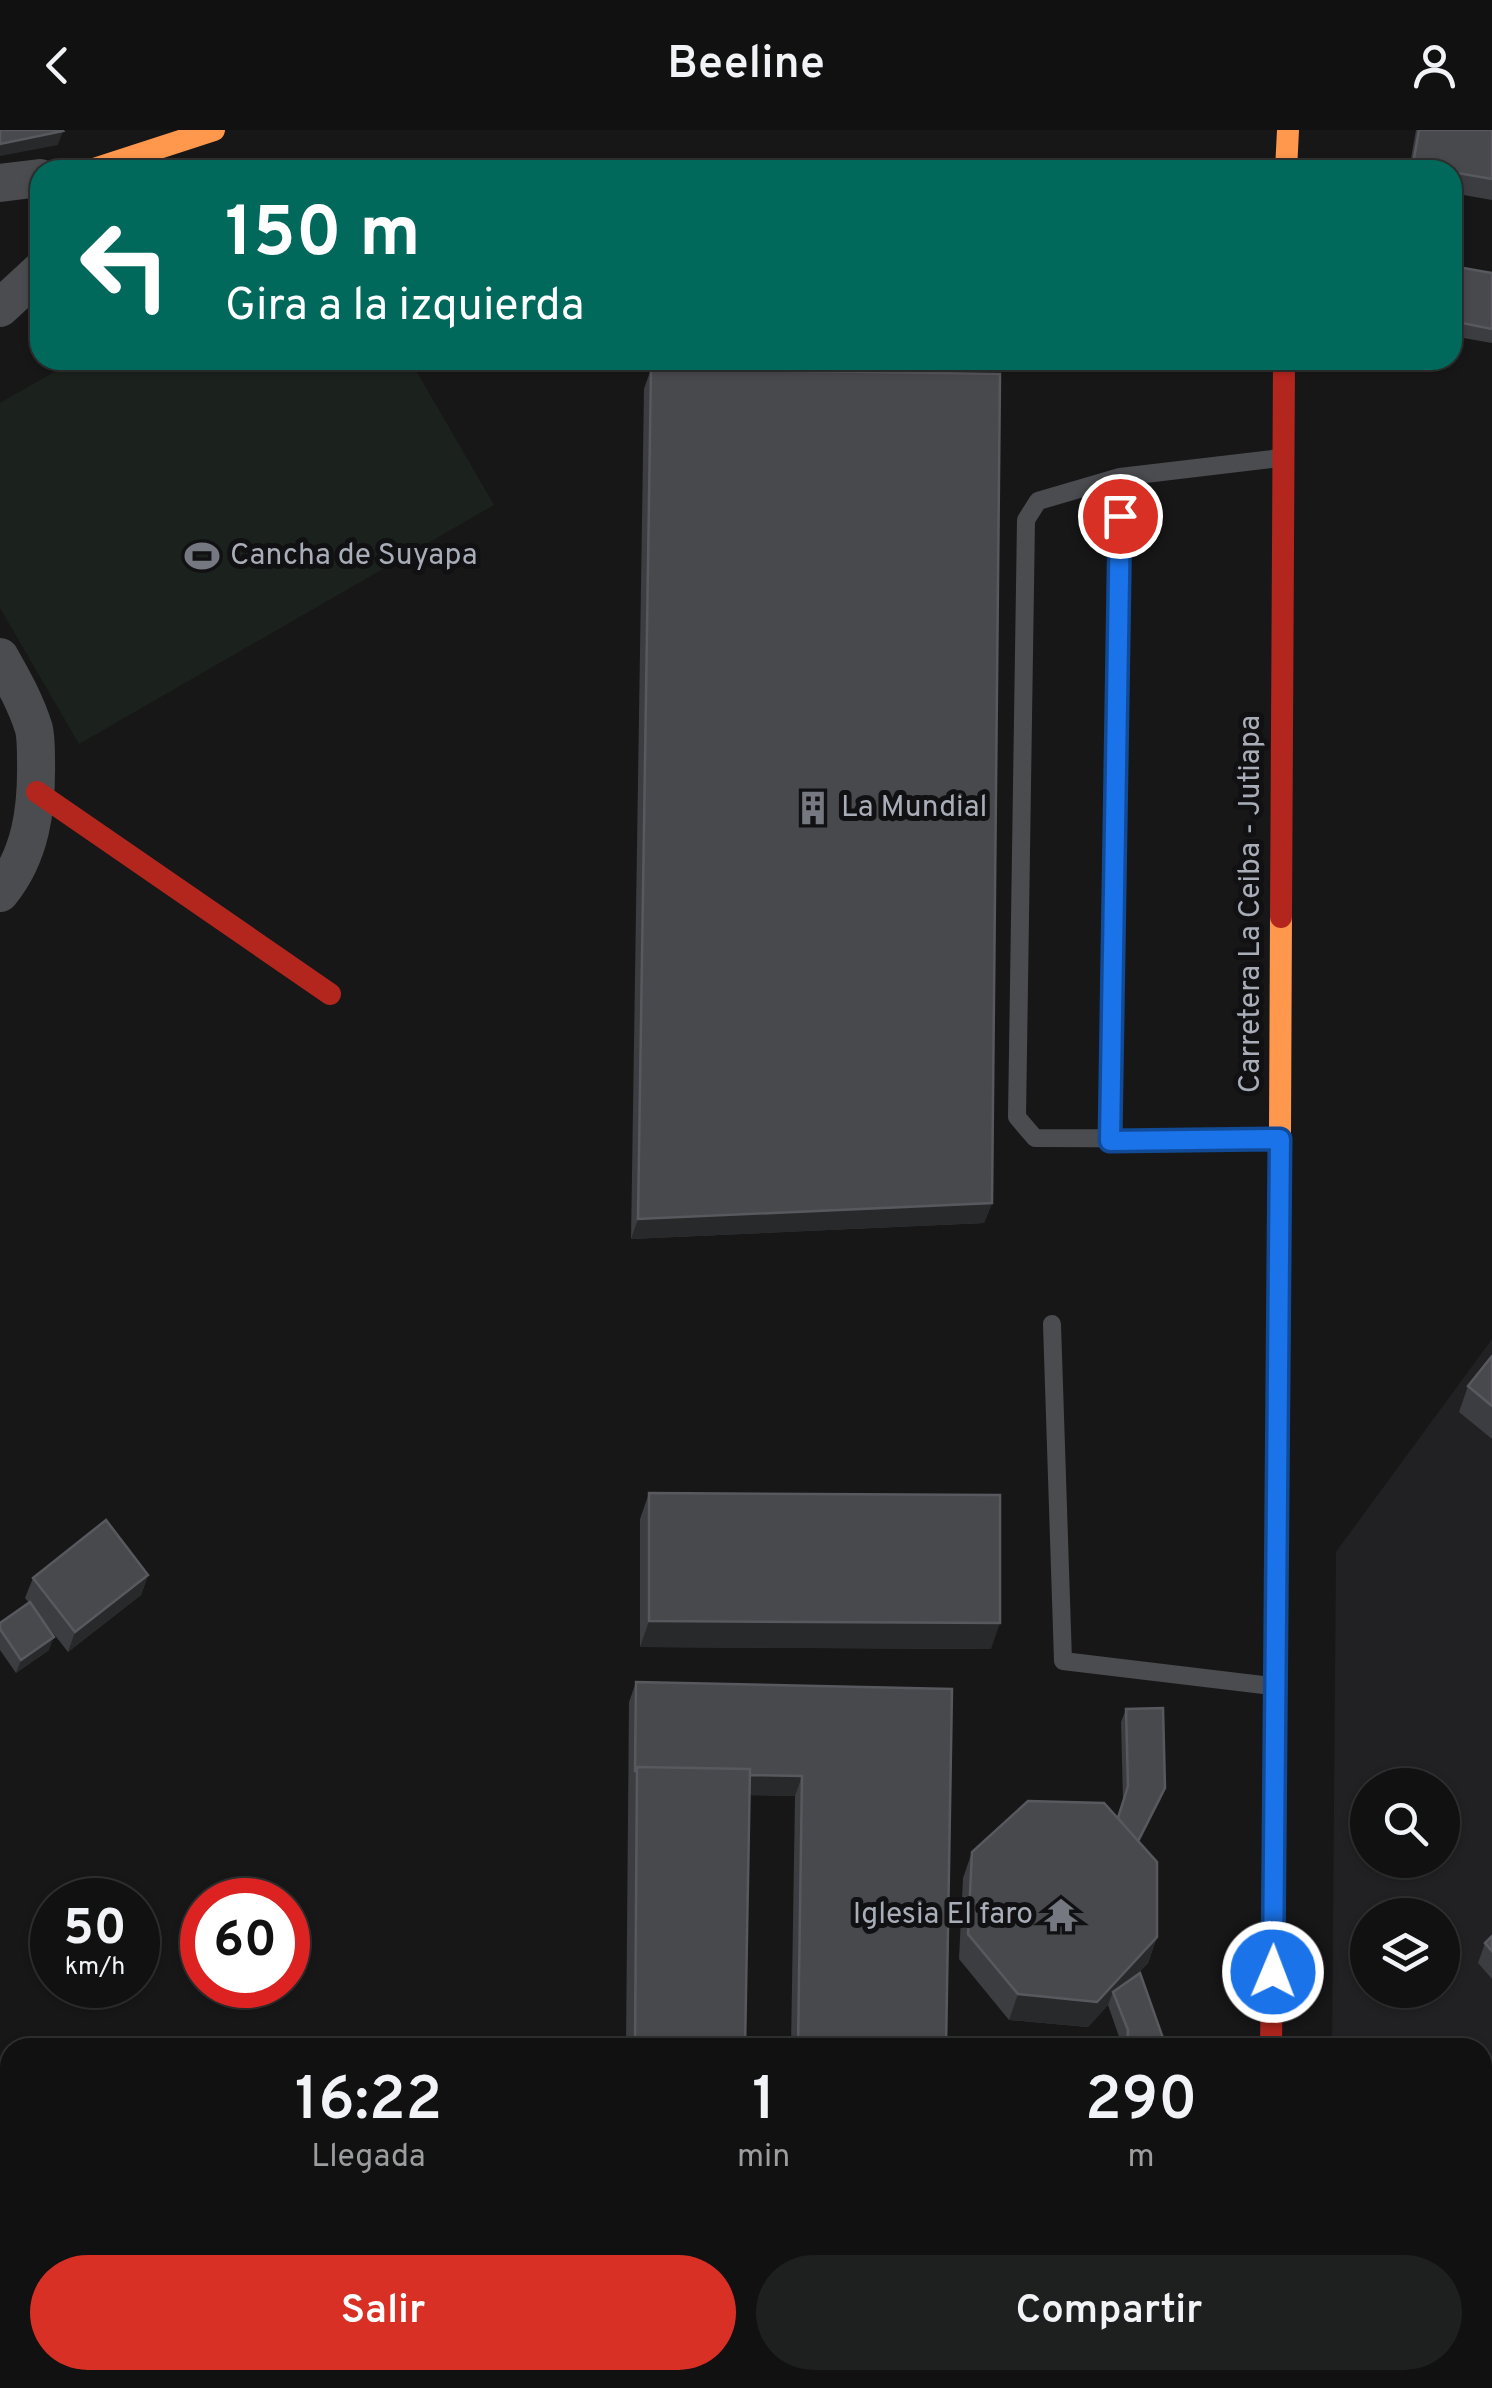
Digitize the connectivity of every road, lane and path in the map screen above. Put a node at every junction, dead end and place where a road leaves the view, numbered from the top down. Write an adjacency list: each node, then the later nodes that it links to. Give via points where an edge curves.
1 (214, 130): 3 (main road)
2 (1288, 130): 4 (main road)
3 (122, 160)
4 (1286, 160)
5 (30, 180): 6 (street)
6 (0, 184)
7 (30, 280): 8 (street)
8 (0, 308)
9 (1284, 370): 10 (main road, Carretera La Ceiba - Jutiapa)
10 (1283, 458): 11 (lane); 16 (main road, Carretera La Ceiba - Jutiapa)
11 (1120, 477): 17 (lane); 17 (lane, via 1038,501 1026,520 1017,1117 1036,1138)
12 (0, 657): 13 (street, via 35,733)
13 (37, 792): 14 (street, via 31,834 17,872); 15 (main road)
14 (0, 894)
15 (330, 994)
16 (1280, 1139): 17 (lane); 19 (main road, Carretera La Ceiba - Jutiapa)
17 (1110, 1141)
18 (1052, 1324): 19 (lane, via 1063,1661)
19 (1277, 1686): 20 (main road, Carretera La Ceiba - Jutiapa)
20 (1271, 2038)

